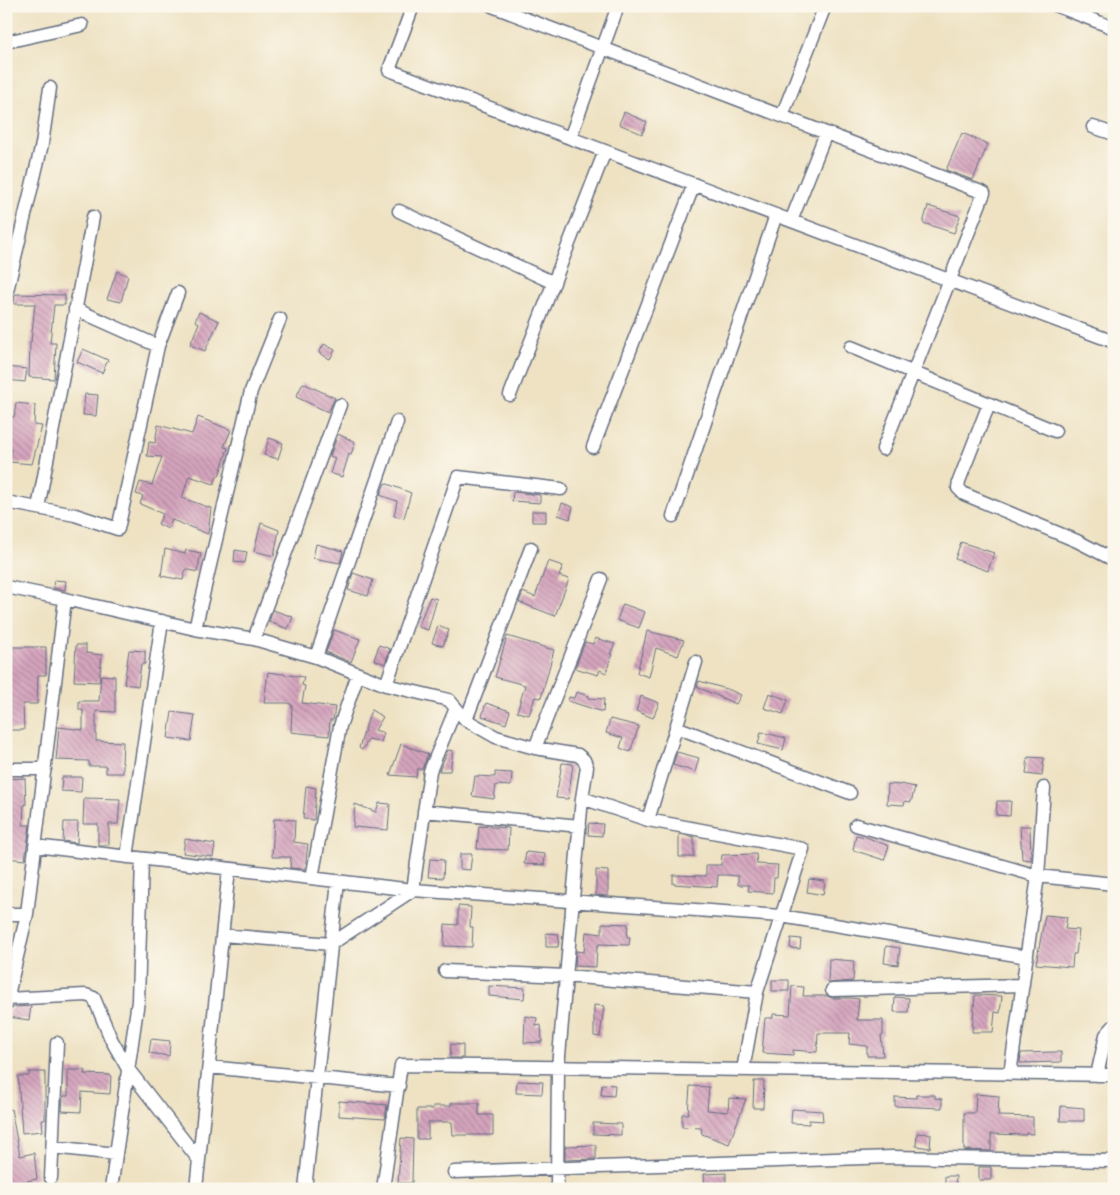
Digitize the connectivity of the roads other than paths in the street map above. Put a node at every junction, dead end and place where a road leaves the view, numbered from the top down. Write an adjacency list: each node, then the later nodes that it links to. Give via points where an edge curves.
1 (413, 6): 15 (street, via 389,70)
2 (492, 6): 9 (street)
3 (618, 6): 9 (street)
4 (825, 6): 11 (street)
5 (1057, 6): 7 (street)
6 (82, 25): 8 (street)
7 (1114, 28)
8 (6, 42)
9 (603, 48): 11 (street); 15 (street)
10 (50, 88): 25 (street, via 42,144)
11 (782, 116): 13 (street)
12 (1093, 127): 14 (street)
13 (826, 132): 21 (street); 22 (street, via 984,193)
14 (1114, 134)
15 (570, 138): 16 (street)
16 (605, 151): 17 (street); 23 (street)
17 (694, 184): 19 (street); 37 (street)
18 (399, 211): 23 (street)
19 (776, 215): 21 (street); 42 (street)
20 (92, 217): 26 (street)
21 (791, 221): 22 (street)
22 (950, 281): 28 (street); 31 (street)
23 (554, 283): 32 (street)
24 (178, 293): 29 (street)
25 (6, 294)
26 (75, 308): 29 (street); 41 (street)
27 (280, 319): 49 (street, via 251,391)
28 (1114, 342)
29 (158, 346): 41 (street, via 118,529)
30 (851, 347): 31 (street)
31 (913, 373): 33 (street); 38 (street)
32 (510, 395)
33 (989, 404): 36 (street); 44 (street, via 958,488 964,494)
34 (340, 405): 50 (street)
35 (397, 422): 51 (street)
36 (1055, 431)
37 (593, 447)
38 (883, 449)
39 (561, 489): 54 (street, via 458,477)
40 (6, 502): 41 (street)
41 (38, 508)
42 (673, 516)
43 (531, 548): 56 (street)
44 (1114, 560)
45 (601, 579): 58 (street)
46 (6, 587): 47 (street)
47 (65, 598): 48 (street); 60 (street)
48 (162, 621): 49 (street); 69 (street)
49 (195, 629): 50 (street)
50 (254, 639): 51 (street)
51 (316, 657): 53 (street)
52 (696, 662): 57 (street)
53 (358, 674): 54 (street); 73 (street, via 340,726)
54 (386, 685): 55 (street, via 449,700)
55 (456, 708): 56 (street); 64 (street, via 430,771)
56 (466, 720): 58 (street, via 496,737)
57 (676, 726): 62 (street); 65 (street)
58 (535, 748): 63 (street, via 578,755 584,760 587,767)
59 (6, 769): 60 (street)
60 (45, 769): 68 (street)
61 (1044, 788): 72 (street)
62 (850, 793)
63 (582, 798): 65 (street); 67 (street)
64 (424, 812): 67 (street); 76 (street)
65 (648, 820): 80 (street, via 803,850)
66 (856, 825): 72 (street)
67 (580, 826): 77 (street)
68 (35, 846): 69 (street); 79 (street)
69 (127, 857): 70 (street)
70 (142, 859): 71 (street); 94 (street, via 138,1001)
71 (229, 869): 73 (street); 81 (street)
72 (1038, 876): 75 (street); 83 (street)
73 (312, 878): 74 (street)
74 (338, 881): 76 (street); 82 (street)
75 (1114, 884)
76 (413, 890): 77 (street); 82 (street)
77 (573, 902): 80 (street); 85 (street)
78 (6, 914): 79 (street)
79 (27, 914): 89 (street)
80 (781, 916): 83 (street); 88 (street)
81 (222, 935): 82 (street); 92 (street)
82 (331, 944): 99 (street)
83 (1026, 957): 86 (street)
84 (446, 971): 85 (street)
85 (566, 976): 88 (street); 93 (street)
86 (1023, 984): 87 (street); 96 (street)
87 (832, 990)
88 (757, 992): 95 (street)
89 (7, 1001): 94 (street, via 86,995 94,998)
90 (1114, 1026): 97 (street, via 1106,1035)
91 (57, 1043): 101 (street)
92 (209, 1067): 99 (street); 103 (street)
93 (558, 1067): 95 (street); 100 (street, via 401,1065); 105 (street)
94 (128, 1069): 102 (street); 103 (street)
95 (743, 1070): 96 (street)
96 (1010, 1074): 97 (street)
97 (1097, 1075): 98 (street)
98 (1114, 1076)
99 (317, 1078): 100 (street); 110 (street)
100 (399, 1086): 111 (street)
101 (53, 1147): 102 (street); 107 (street)
102 (116, 1154): 108 (street)
103 (199, 1160): 109 (street)
104 (1114, 1161): 105 (street, via 892,1157)
105 (557, 1169): 106 (street); 112 (street)
106 (454, 1172)
107 (52, 1178)
108 (111, 1189)
109 (196, 1189)
110 (305, 1189)
111 (383, 1189)
112 (556, 1189)

